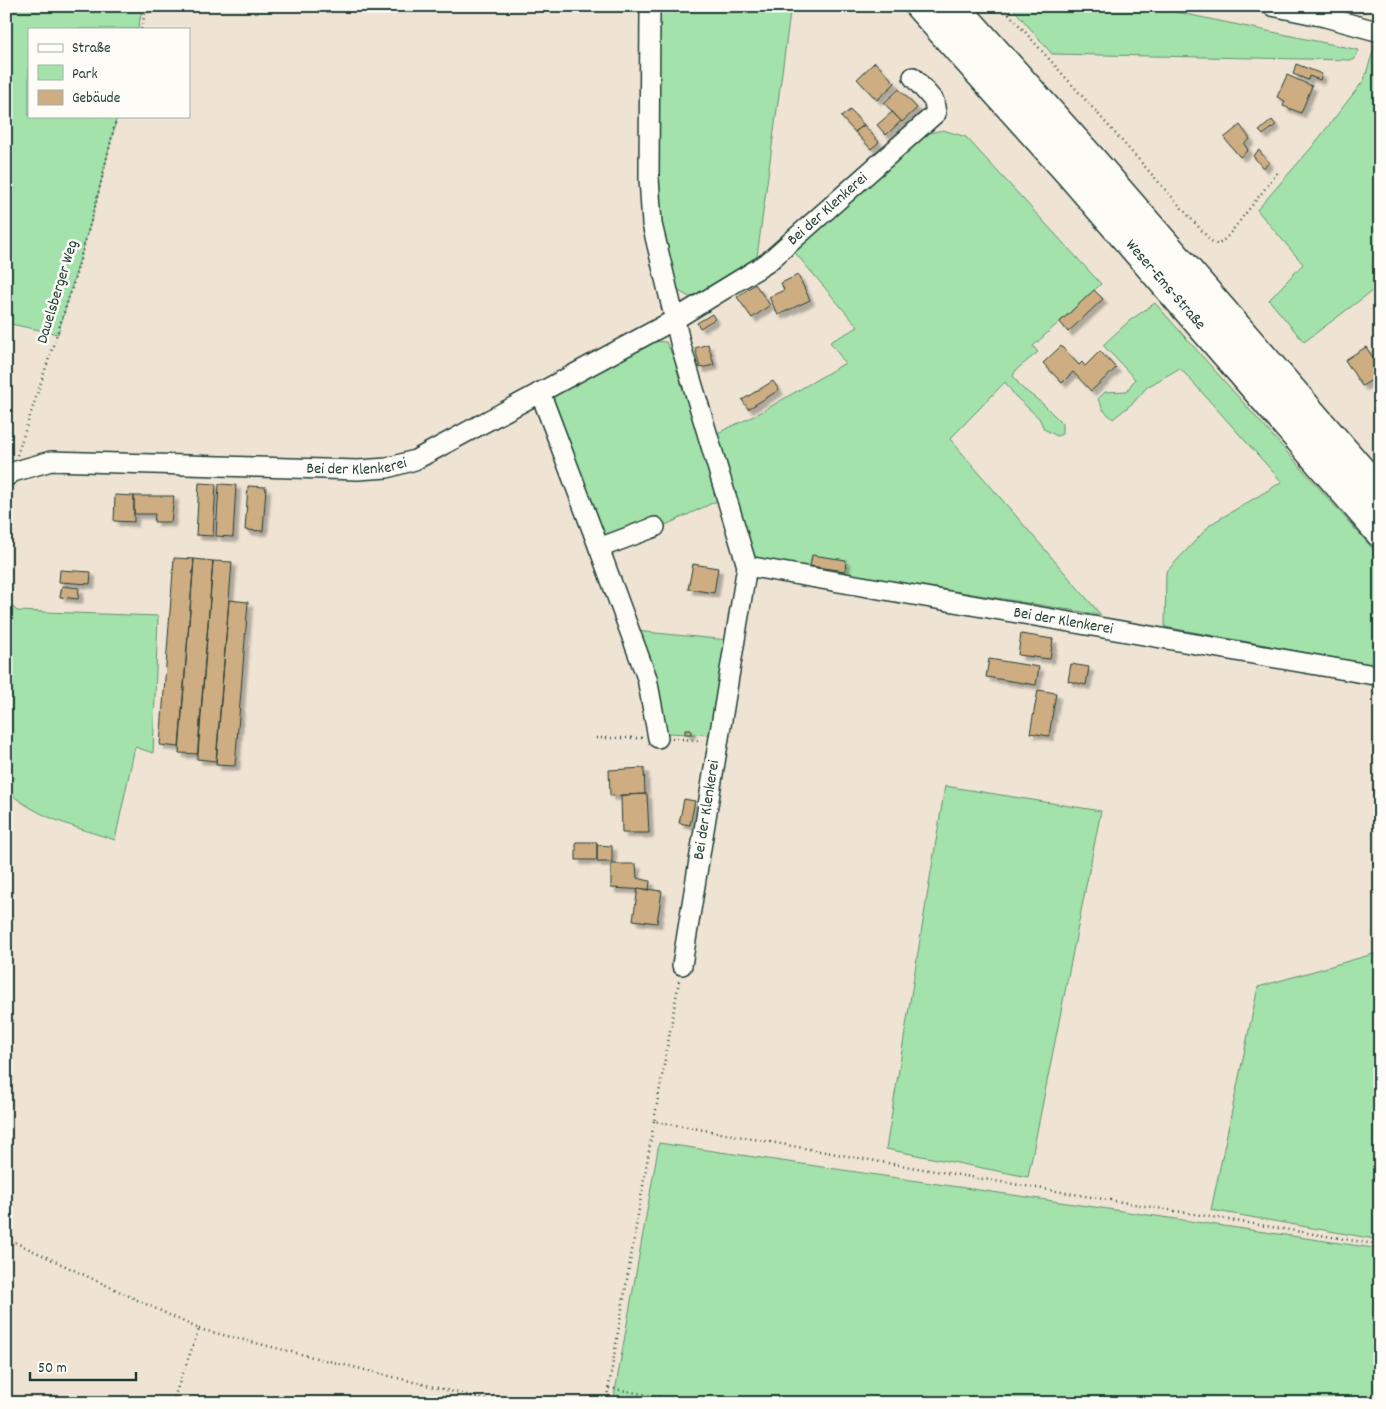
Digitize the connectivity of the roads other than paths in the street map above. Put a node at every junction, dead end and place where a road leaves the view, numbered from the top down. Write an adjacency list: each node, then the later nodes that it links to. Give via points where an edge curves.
1 (650, 6): 7 (street, Bei der Klenkerei, via 649,178 652,224)
2 (919, 6): 4 (highway)
3 (1272, 6): 5 (street)
4 (958, 22): 10 (highway, Weser-Ems-Straße, via 1103,172); 12 (highway, Weser-Ems-Straße, via 1069,173)
5 (1380, 32)
6 (913, 77): 7 (street, Bei der Klenkerei, via 934,101 936,114 766,263)
7 (674, 320): 8 (street, Bei der Klenkerei); 14 (street, Bei der Klenkerei)
8 (540, 392): 9 (street, Bei der Klenkerei, via 416,460 387,468 358,470 51,461); 13 (street)
9 (10, 475)
10 (1380, 492)
11 (655, 527): 13 (street)
12 (1380, 533)
13 (599, 548): 16 (street, via 647,678)
14 (746, 566): 15 (street, Bei der Klenkerei); 17 (street, Bei der Klenkerei)
15 (1380, 676)
16 (658, 738)
17 (682, 965)

